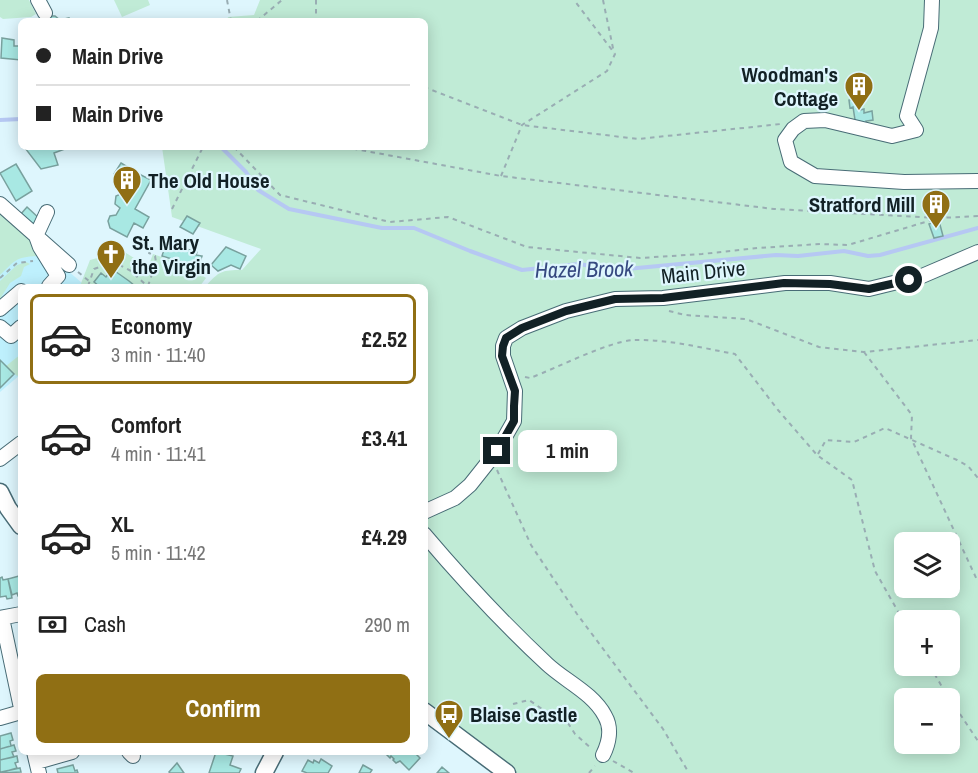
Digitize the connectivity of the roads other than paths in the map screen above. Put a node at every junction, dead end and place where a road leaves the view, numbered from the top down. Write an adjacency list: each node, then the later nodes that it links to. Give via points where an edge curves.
1 (38, 0): 3 (street)
2 (932, 0): 4 (street, via 931,28 907,116 916,130 892,136 825,120 804,121 785,140 791,162 815,176 904,182)
3 (45, 13)
4 (978, 181)
5 (0, 204): 7 (street)
6 (47, 212): 7 (street)
7 (36, 236): 9 (street); 10 (street, via 58,276)
8 (978, 252): 18 (street, Main Drive, via 922,276 869,289 784,283 663,298 615,299 566,311 522,328 506,338 502,356 515,391 514,421 470,485 455,498)
9 (69, 265)
10 (51, 284)
11 (18, 294): 12 (street)
12 (0, 309)
13 (0, 327): 14 (street, via 10,336)
14 (18, 329)
15 (18, 445): 16 (street)
16 (0, 459)
17 (0, 492): 19 (main road)
18 (428, 510)
19 (18, 522)
20 (428, 538): 27 (street, via 498,617 550,667 593,700 606,716 608,744)
21 (18, 615): 22 (street)
22 (1, 618): 23 (street)
23 (18, 694)
24 (18, 713): 26 (street)
25 (428, 714): 32 (main road)
26 (0, 718)
27 (597, 752)
28 (62, 755): 30 (street)
29 (274, 755): 31 (main road)
30 (37, 762)
31 (267, 772)
32 (507, 773)

